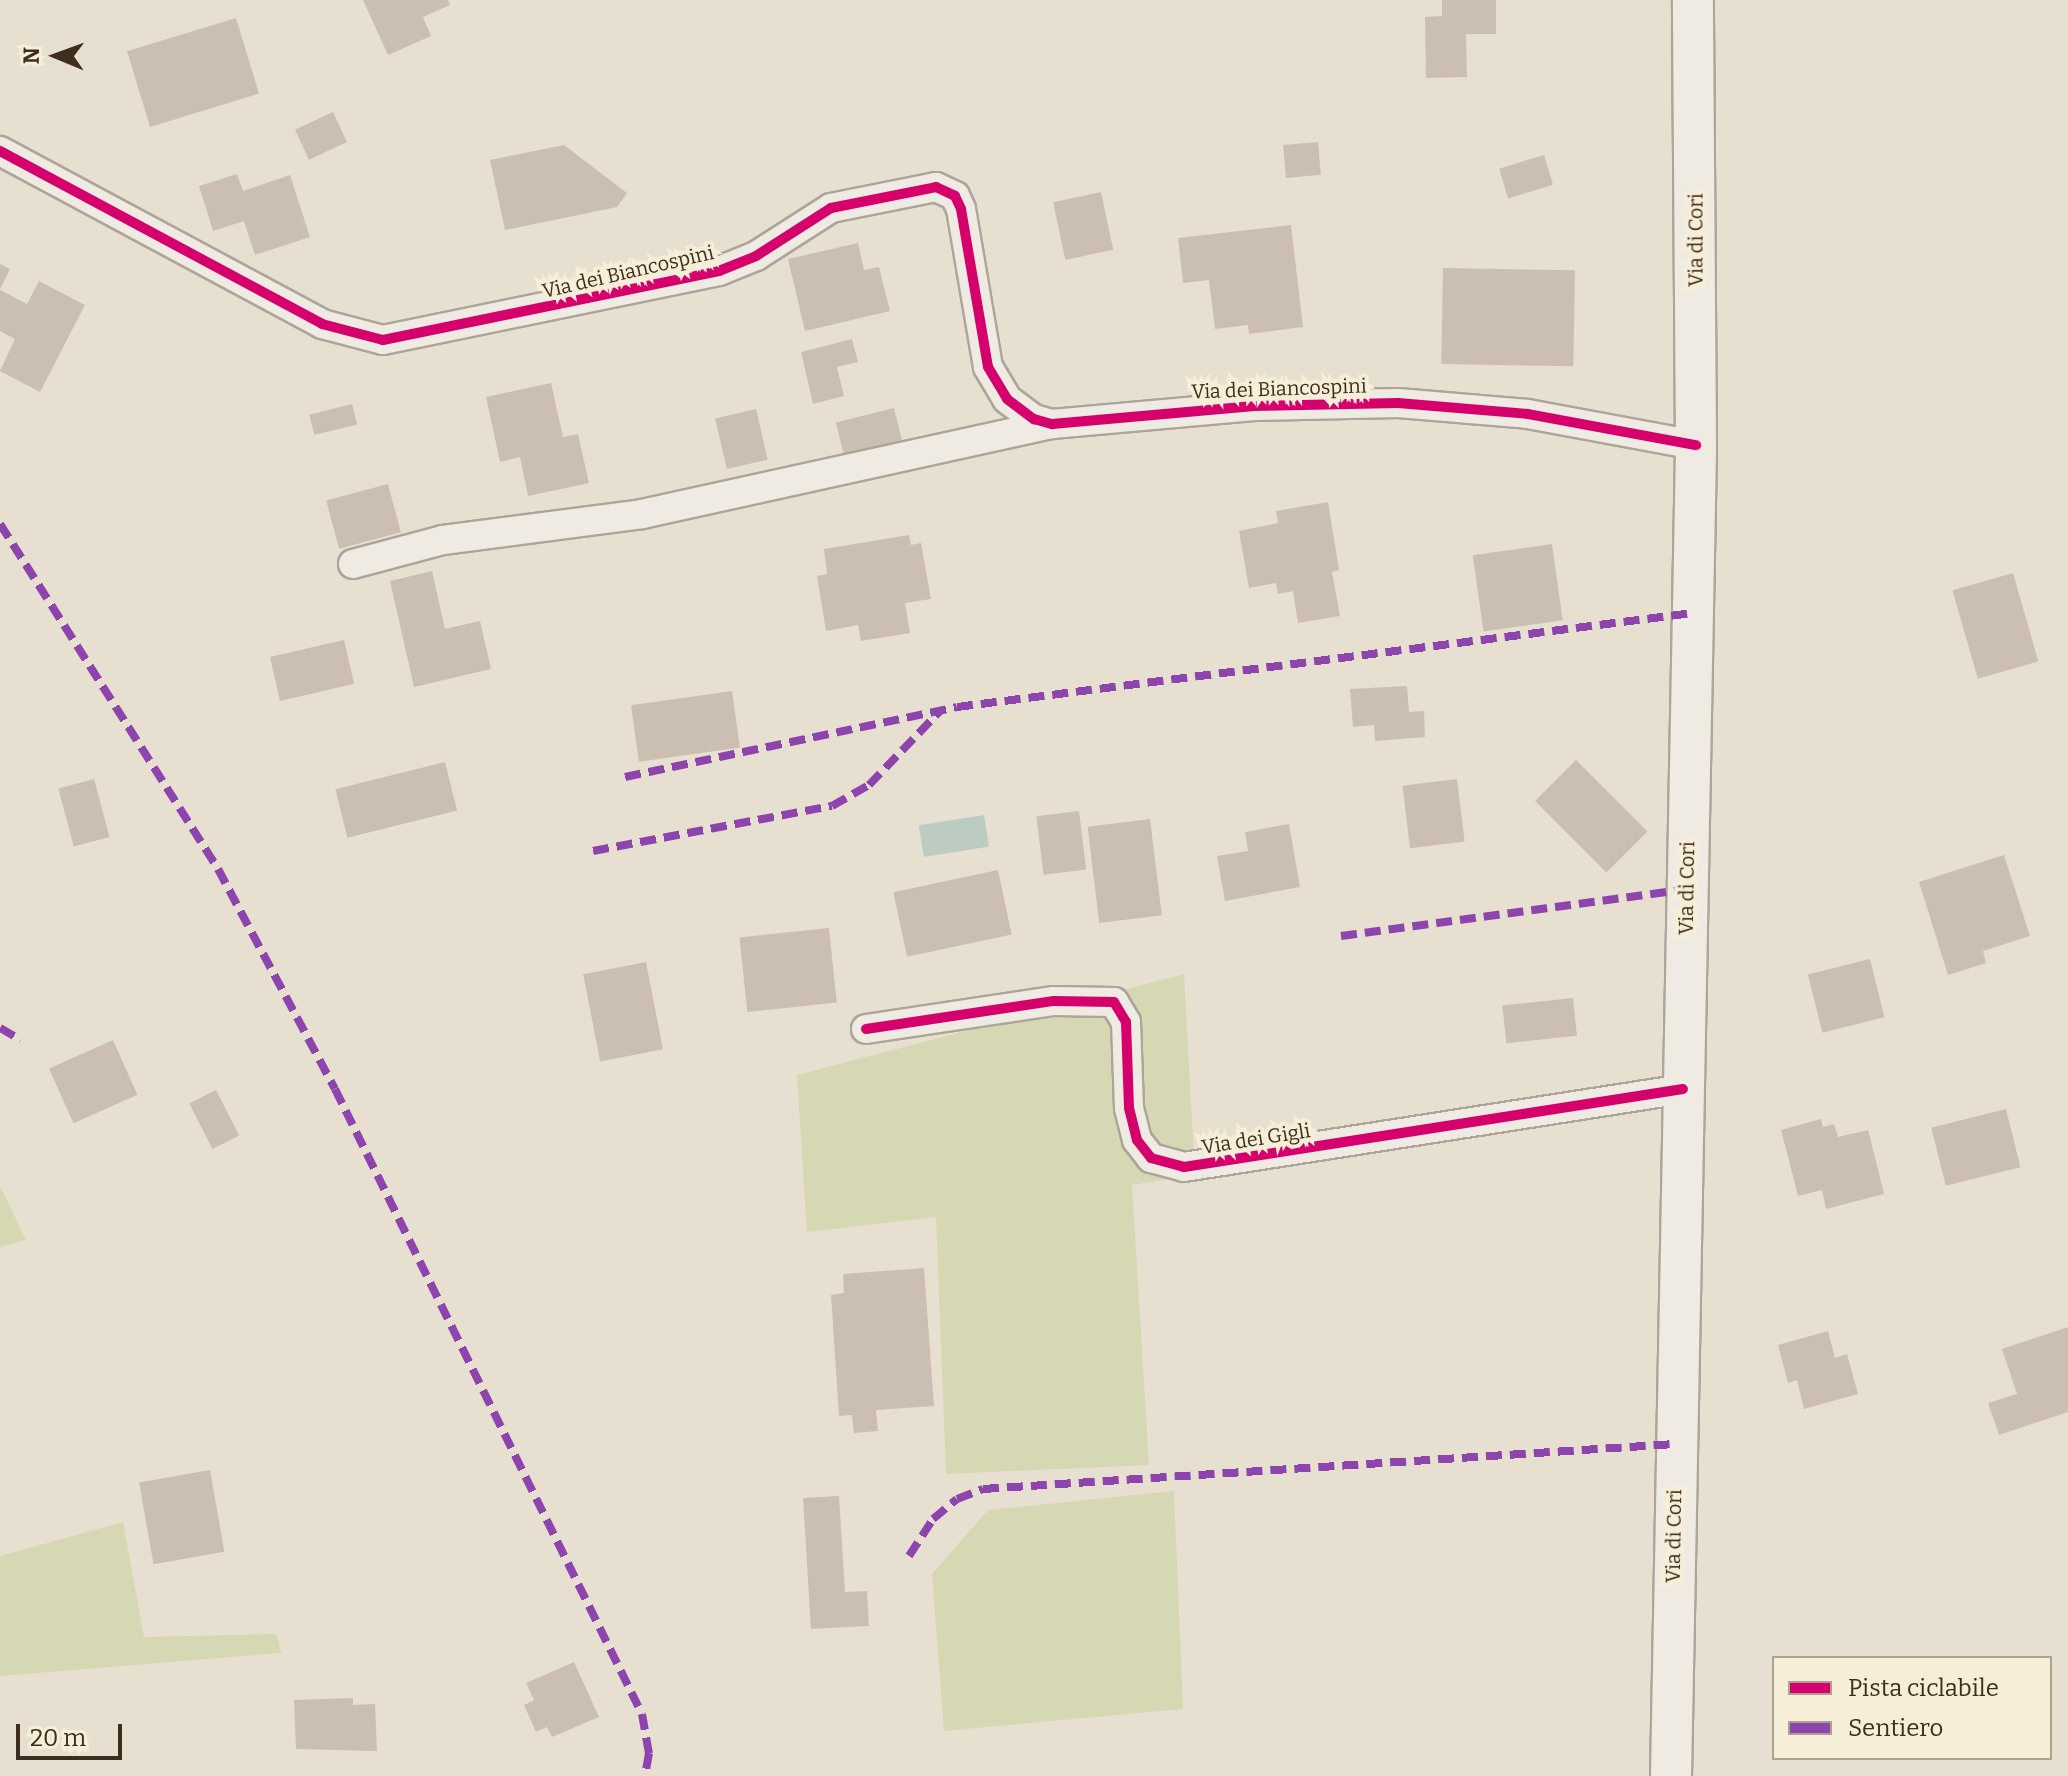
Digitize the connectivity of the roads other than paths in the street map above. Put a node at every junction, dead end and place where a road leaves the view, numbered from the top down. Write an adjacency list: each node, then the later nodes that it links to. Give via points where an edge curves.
1 (1693, 0): 4 (main road, Via di Cori)
2 (0, 151): 3 (street, Via dei Biancospini, via 322,324 383,340 719,271 756,256 831,208 924,188 947,189 961,209 995,381 1016,408)
3 (1052, 424): 4 (street, Via dei Biancospini, via 1270,405 1398,403 1528,414); 5 (street, Via dei Biancospini, via 642,514 443,540)
4 (1696, 445): 7 (main road, Via di Cori)
5 (353, 564)
6 (866, 1029): 7 (street, Via dei Gigli, via 1054,1001 1114,1002 1126,1022 1129,1108 1137,1140 1151,1158 1184,1167)
7 (1683, 1089): 8 (main road, Via di Cori)
8 (1671, 1776)

